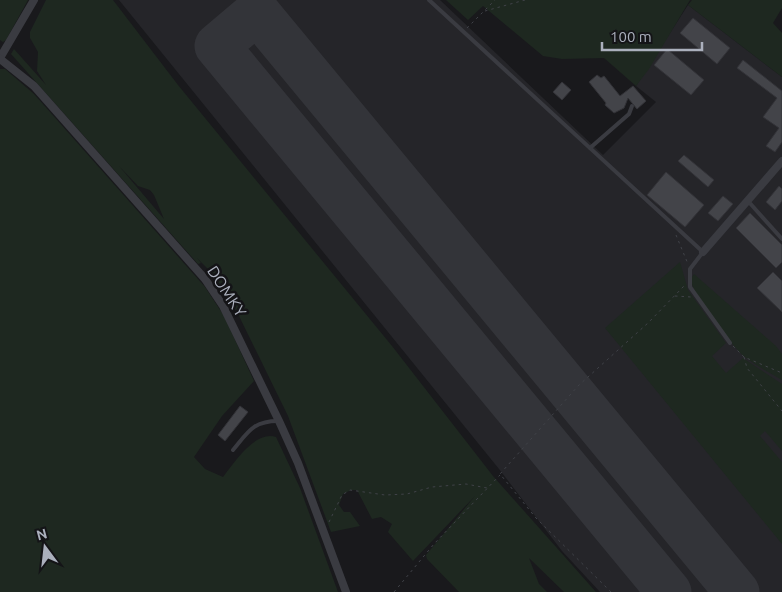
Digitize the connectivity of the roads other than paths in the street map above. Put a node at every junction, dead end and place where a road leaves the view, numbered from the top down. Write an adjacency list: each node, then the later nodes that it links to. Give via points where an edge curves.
1 (34, 0): 3 (street)
2 (429, 0): 6 (lane)
3 (3, 48): 4 (street)
4 (0, 58): 12 (street, DOMKY, via 34,86 205,279 224,306)
5 (632, 106): 6 (lane, via 629,114)
6 (590, 148): 10 (lane)
7 (782, 161): 8 (street)
8 (748, 201): 9 (lane); 10 (street)
9 (782, 239)
10 (703, 252): 11 (lane, via 690,269 688,282)
11 (730, 343)
12 (279, 421): 13 (lane, via 255,425); 14 (street, DOMKY)
13 (233, 450)
14 (346, 592)

